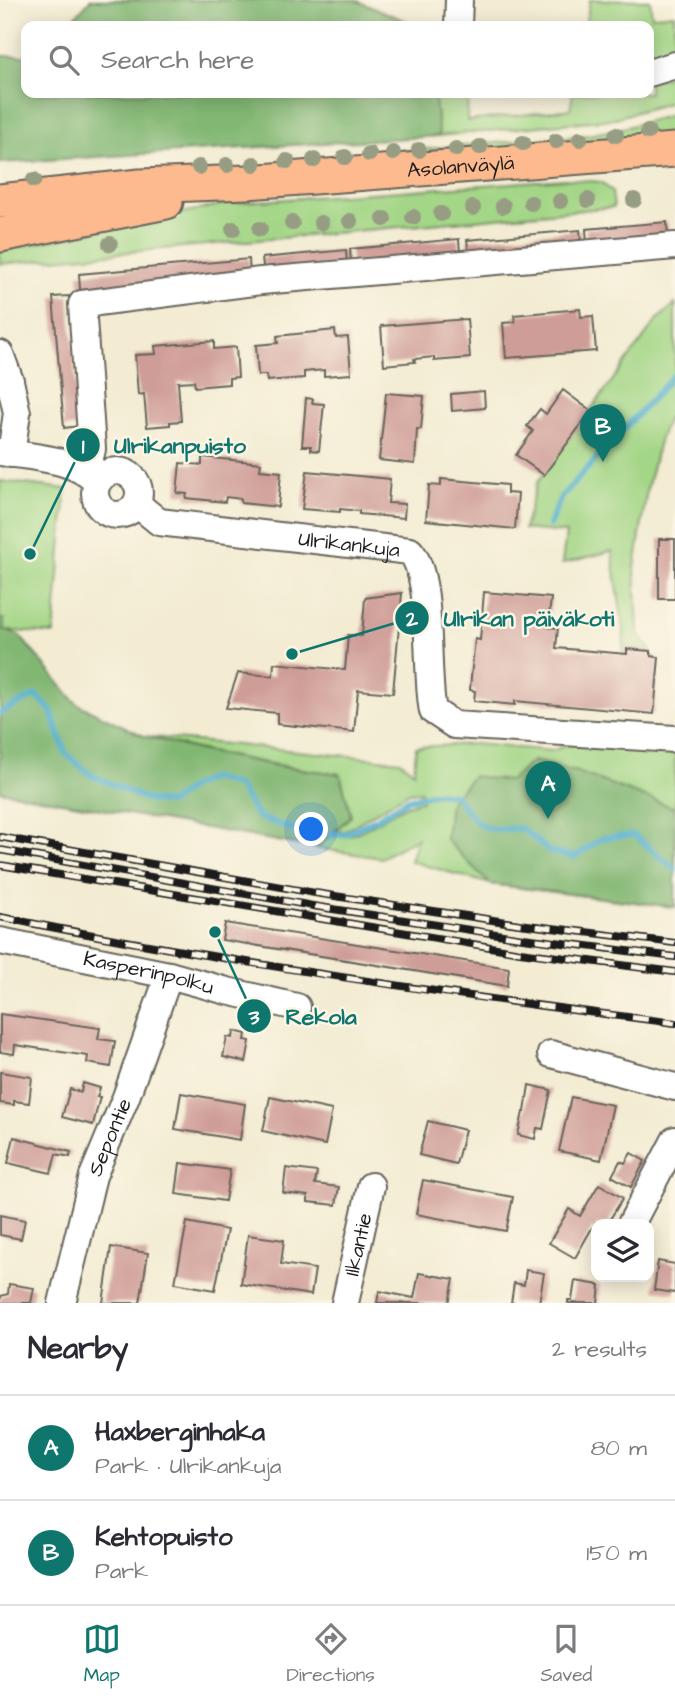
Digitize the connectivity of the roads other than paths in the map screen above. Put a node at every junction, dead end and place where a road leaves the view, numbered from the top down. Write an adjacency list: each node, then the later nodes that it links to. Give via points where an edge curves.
1 (459, 0): 2 (street)
2 (458, 21)
3 (675, 65): 4 (street)
4 (654, 71)
5 (675, 150): 6 (main road, Asolanväylä)
6 (247, 183): 7 (main road, Asolanväylä, via 140,186); 8 (main road, Asolanväylä)
7 (0, 201)
8 (0, 235)
9 (675, 246): 13 (street, via 261,281 82,304)
10 (0, 354): 11 (street)
11 (5, 381): 12 (street, via 17,413)
12 (5, 453): 13 (street, via 50,460)
13 (92, 476): 14 (street, Ulrikankuja, via 96,500 110,514 125,514 137,504 159,522 410,551 419,565 424,593 433,712 454,725)
14 (675, 738)
15 (0, 941): 16 (street, Kasperinpolku)
16 (169, 975): 17 (street, Kasperinpolku); 23 (street, Sepontie, via 93,1176)
17 (297, 1006)
18 (551, 1054): 19 (street)
19 (675, 1087)
20 (675, 1140): 22 (street)
21 (370, 1186): 24 (street, Ilkantie)
22 (634, 1219)
23 (62, 1303)
24 (345, 1303)

